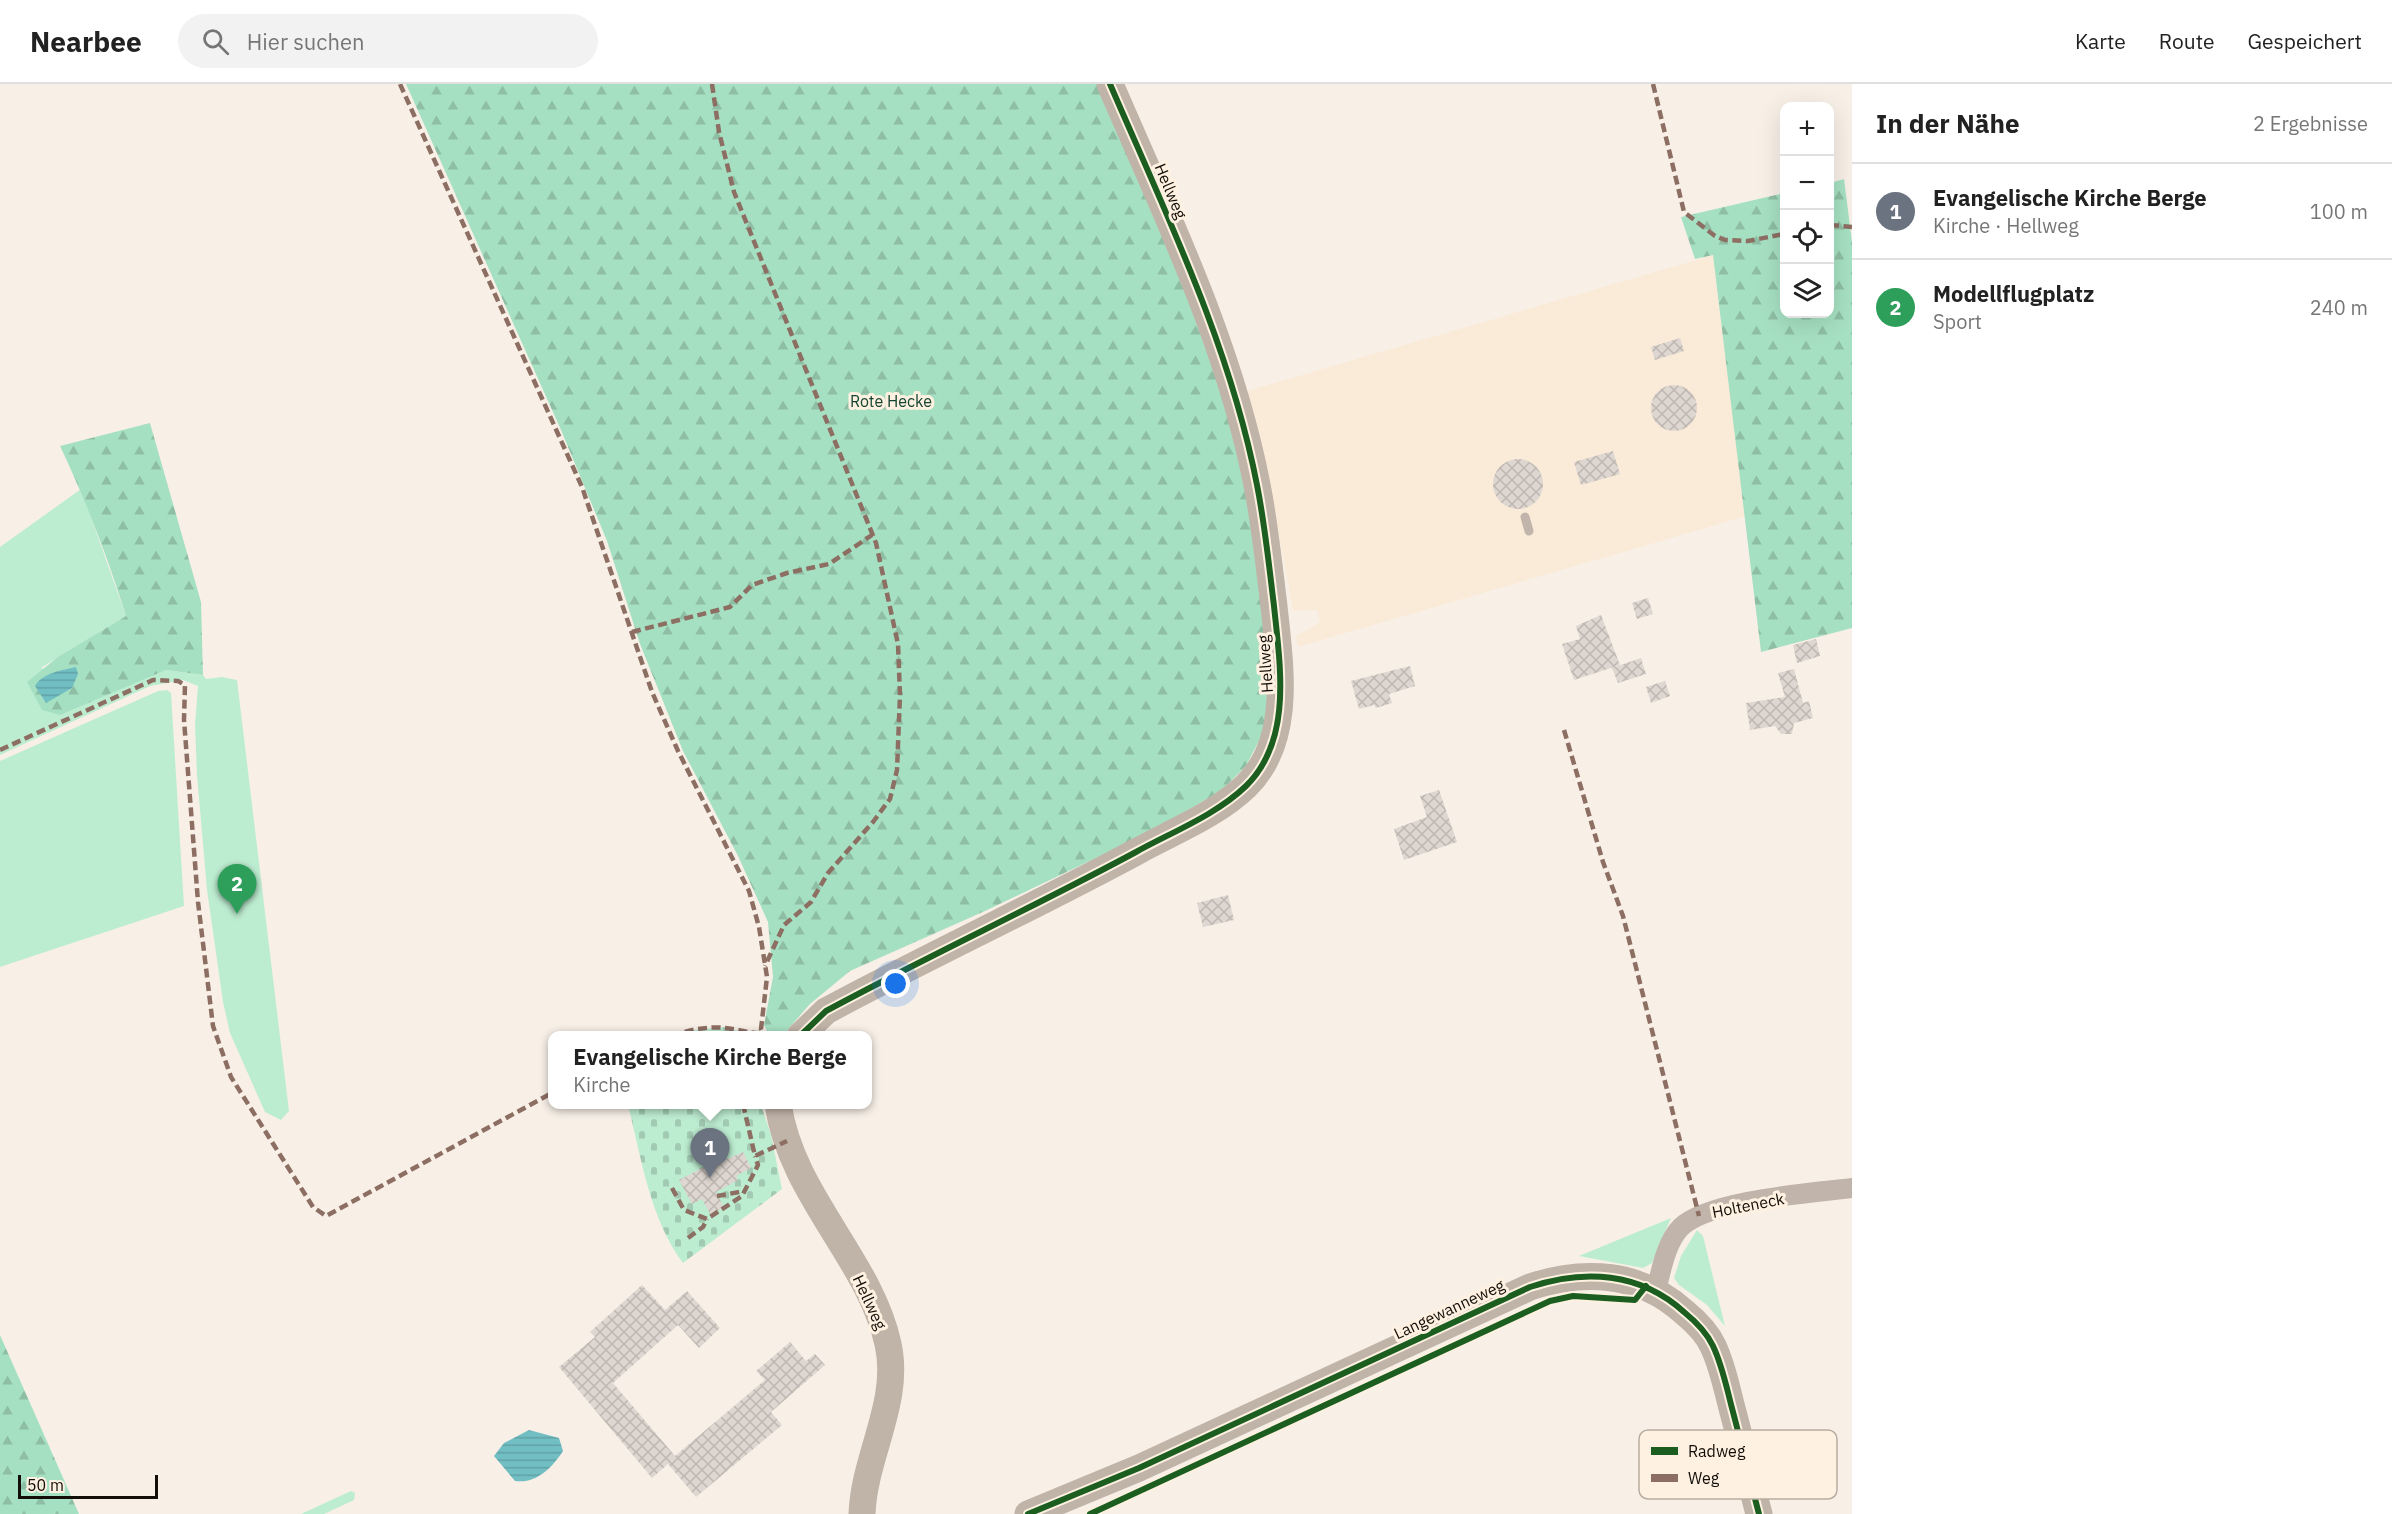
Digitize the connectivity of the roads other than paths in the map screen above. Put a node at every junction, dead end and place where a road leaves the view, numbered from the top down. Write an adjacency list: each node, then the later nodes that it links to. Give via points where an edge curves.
1 (1110, 84): 4 (street, Hellweg, via 1205,310 1240,415 1257,483 1282,688 1269,751 1248,785 1229,801 826,1011)
2 (1525, 517): 3 (lane)
3 (1529, 531)
4 (804, 1031)
5 (779, 1109): 10 (street, Hellweg, via 794,1160 875,1304 888,1344 891,1382 865,1486)
6 (1852, 1188): 7 (street, Holteneck, via 1728,1207 1688,1222 1674,1237)
7 (1656, 1291): 8 (street, Langewanneweg, via 1694,1320 1713,1346); 11 (street, Langewanneweg, via 1631,1281 1584,1275 1530,1287 1139,1468)
8 (1738, 1430)
9 (1755, 1499): 12 (street, Langewanneweg)
10 (862, 1514)
11 (1028, 1514)
12 (1759, 1514)

